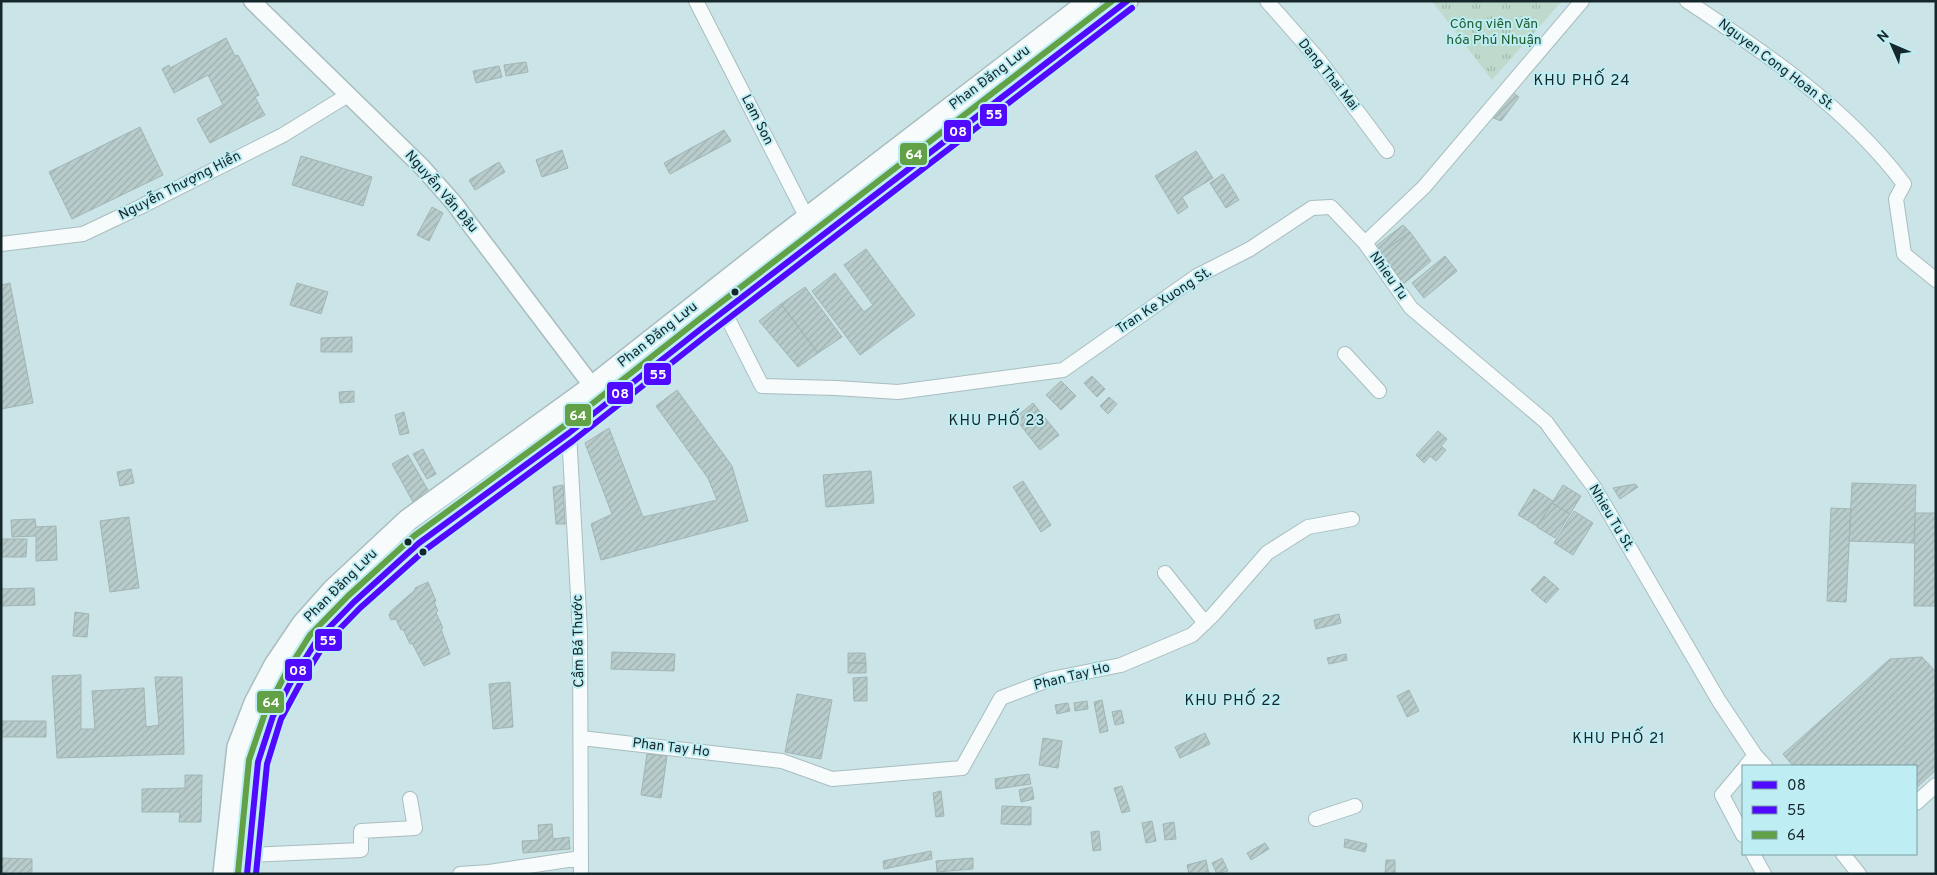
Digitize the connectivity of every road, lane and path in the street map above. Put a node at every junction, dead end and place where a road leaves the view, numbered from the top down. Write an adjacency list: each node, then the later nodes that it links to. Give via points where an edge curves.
1 (252, 1): 8 (street, Nguyễn Văn Đậu)
2 (696, 1): 10 (street, Lam Son)
3 (1090, 1): 10 (main road, Phan Đăng Lưu)
4 (1127, 1): 11 (main road, Phan Đăng Lưu)
5 (1267, 1): 9 (street, Dang Thai Mai, via 1319,60)
6 (1582, 1): 12 (street, via 1424,187)
7 (1687, 1): 14 (street, Nguyen Cong Hoan St., via 1818,93 1883,156 1904,184 1896,198 1904,254)
8 (348, 95): 13 (street, Nguyễn Thượng Hiền, via 283,135 83,234); 17 (street, Nguyễn Văn Đậu, via 453,202)
9 (1387, 151)
10 (807, 218): 11 (street, Lam Son); 17 (main road, Phan Đăng Lưu)
11 (820, 236): 15 (main road, Phan Đăng Lưu)
12 (1365, 243): 15 (street, Tran Ke Xuong St., via 1331,207 1312,208 1250,249 1197,276 1063,370 898,392 762,386); 26 (street, Nhieu Tu St., via 1411,308 1546,422 1594,487)
13 (1, 244)
14 (1936, 280)
15 (724, 311): 19 (main road, Phan Đăng Lưu)
16 (1345, 354): 18 (street)
17 (592, 387): 19 (street, Nguyễn Văn Đậu); 20 (main road, Phan Đăng Lưu)
18 (1379, 391)
19 (607, 404): 21 (main road, Phan Đăng Lưu)
20 (554, 414): 21 (street); 38 (main road, Phan Đăng Lưu, via 408,520 333,590 302,624 254,703 238,746)
21 (569, 433): 25 (street, Cầm Bá Thước, via 580,632); 37 (main road, Phan Đăng Lưu, via 419,543 317,640 273,716 258,762)
22 (1352, 519): 24 (street, Phan Tay Ho, via 1308,527 1268,553)
23 (1165, 573): 24 (street)
24 (1205, 623): 25 (street, Phan Tay Ho, via 1192,634 1121,665 1051,679 1001,698 962,768 832,779 782,762)
25 (581, 738): 36 (street, Cầm Bá Thước)
26 (1751, 761)
27 (1742, 771): 33 (street, via 1722,795)
28 (1936, 785): 30 (street)
29 (410, 799): 37 (street, via 414,828 361,831 361,850)
30 (1917, 802)
31 (1354, 806): 32 (street)
32 (1316, 819)
33 (1742, 833)
34 (1754, 855): 41 (street)
35 (1851, 857): 42 (street)
36 (581, 858): 39 (street); 40 (street, Cầm Bá Thước)
37 (248, 864)
38 (224, 874)
39 (460, 874)
40 (581, 874)
41 (1764, 874)
42 (1859, 874)

